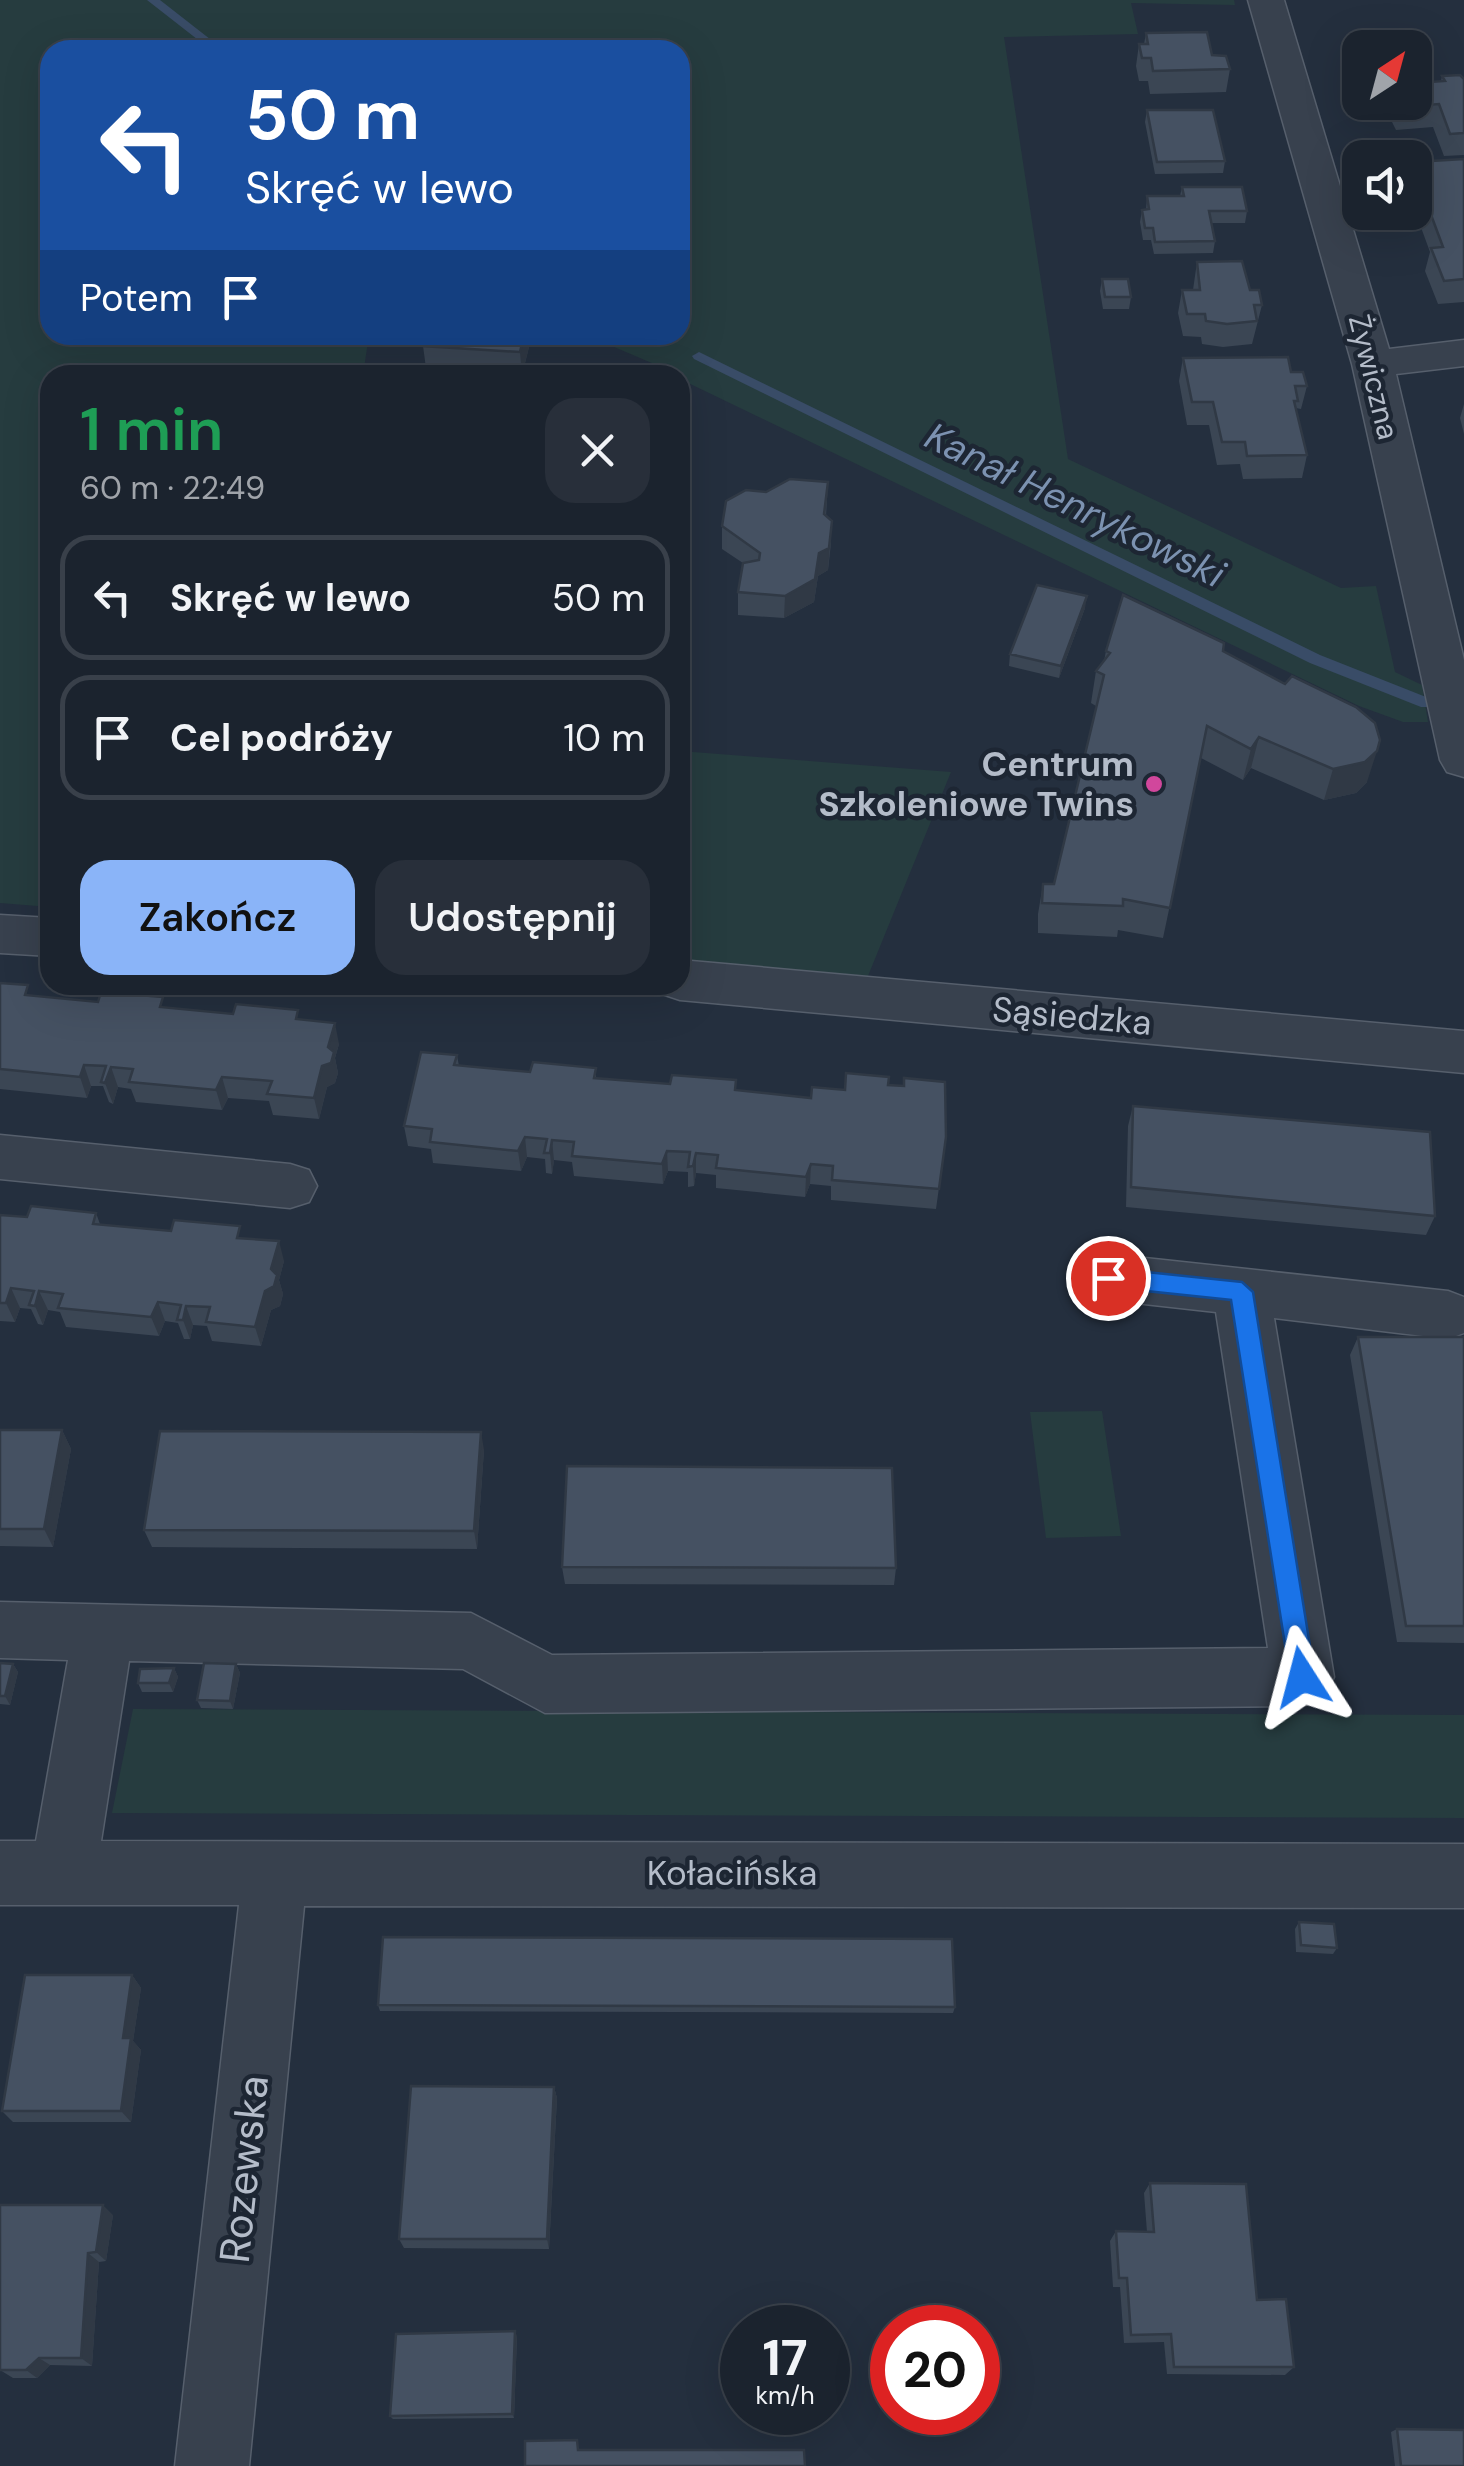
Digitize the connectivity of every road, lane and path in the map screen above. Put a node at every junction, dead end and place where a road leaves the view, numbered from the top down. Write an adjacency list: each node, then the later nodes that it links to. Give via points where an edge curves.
1 (1266, 0): 3 (street, Żywiczna)
2 (1464, 353): 3 (street)
3 (1373, 364): 4 (street, Żywiczna)
4 (1464, 760)
5 (0, 934): 6 (street)
6 (40, 936)
7 (690, 981): 8 (street, Sąsiedzka)
8 (1464, 1052)
9 (0, 1157): 10 (street)
10 (290, 1186)
11 (1108, 1278): 12 (street)
12 (1242, 1292): 13 (street); 15 (street, via 1302,1677 545,1684 470,1641)
13 (1448, 1314)
14 (0, 1630): 15 (street)
15 (102, 1633): 18 (street)
16 (276, 1872): 18 (street, Kołacińska); 19 (street, Kołacińska); 20 (street, Rozewska)
17 (0, 1873): 18 (street, Kołacińska)
18 (63, 1874)
19 (1464, 1876)
20 (212, 2466)

